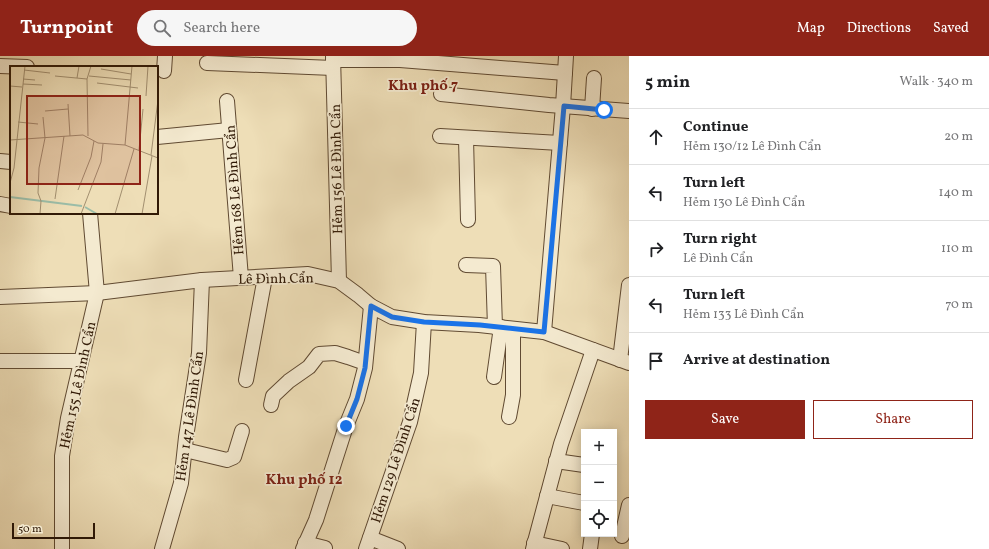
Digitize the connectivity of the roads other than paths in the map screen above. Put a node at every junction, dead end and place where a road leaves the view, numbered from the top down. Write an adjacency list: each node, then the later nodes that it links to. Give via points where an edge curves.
1 (165, 56): 8 (street)
2 (566, 56): 9 (street)
3 (366, 58): 5 (street); 9 (street)
4 (207, 63): 5 (street)
5 (330, 63): 31 (street, Hẻm 156 Lê Đình Cẩn)
6 (0, 66): 7 (street)
7 (10, 66)
8 (164, 70)
9 (565, 73): 13 (street)
10 (594, 78): 14 (street)
11 (441, 94): 13 (street)
12 (227, 101): 16 (street, Hẻm 168 Lê Đình Cẩn)
13 (564, 106): 14 (street); 20 (street)
14 (592, 109): 15 (street)
15 (629, 111)
16 (229, 130): 18 (street); 29 (street, Hẻm 168 Lê Đình Cẩn)
17 (440, 136): 19 (street)
18 (158, 137)
19 (466, 138): 20 (street); 26 (street)
20 (560, 143): 38 (street)
21 (0, 161): 22 (street)
22 (10, 162)
23 (0, 204): 24 (street)
24 (10, 206)
25 (90, 214): 33 (street, Hẻm 155 Lê Đình Cẩn)
26 (468, 220)
27 (466, 265): 37 (street, via 493,266)
28 (265, 277): 29 (street, Lê Đình Cẩn); 31 (street, Lê Đình Cẩn, via 308,274); 45 (street)
29 (241, 278): 30 (street, Lê Đình Cẩn)
30 (202, 280): 33 (street, Lê Đình Cẩn); 49 (street, Hẻm 147 Lê Đình Cẩn, via 199,353)
31 (338, 281): 35 (street, Lê Đình Cẩn)
32 (629, 285): 43 (street)
33 (97, 293): 34 (street, Lê Đình Cẩn); 40 (street, Hẻm 155 Lê Đình Cẩn)
34 (0, 297)
35 (371, 306): 36 (street, Lê Đình Cẩn, via 392,317); 42 (street)
36 (424, 322): 37 (street, Lê Đình Cẩn); 57 (street, Hẻm 129 Lê Đình Cẩn, via 422,373 410,422)
37 (503, 328): 38 (street, Lê Đình Cẩn); 44 (street); 47 (street, via 513,395)
38 (544, 332): 39 (street, Lê Đình Cẩn)
39 (593, 350): 43 (street, Lê Đình Cẩn); 50 (street)
40 (81, 360): 41 (street); 61 (street, Hẻm 155 Lê Đình Cẩn, via 62,456)
41 (0, 361)
42 (365, 362): 46 (street, via 335,353 319,354 309,367 274,396); 58 (street, via 357,399 316,520)
43 (625, 362)
44 (494, 377)
45 (246, 380)
46 (271, 405)
47 (509, 417)
48 (242, 430): 49 (street, via 234,457 227,460)
49 (185, 450): 62 (street, Hẻm 147 Lê Đình Cẩn, via 181,484)
50 (556, 461): 51 (street); 52 (street)
51 (581, 465)
52 (547, 496): 53 (street); 59 (street)
53 (581, 502)
54 (629, 505): 55 (street)
55 (622, 536)
56 (592, 537): 65 (street)
57 (368, 544): 63 (street)
58 (304, 546): 60 (street)
59 (534, 546): 64 (street)
60 (325, 548)
61 (62, 549)
62 (162, 549)
63 (398, 549)
64 (562, 549)
65 (590, 549)

